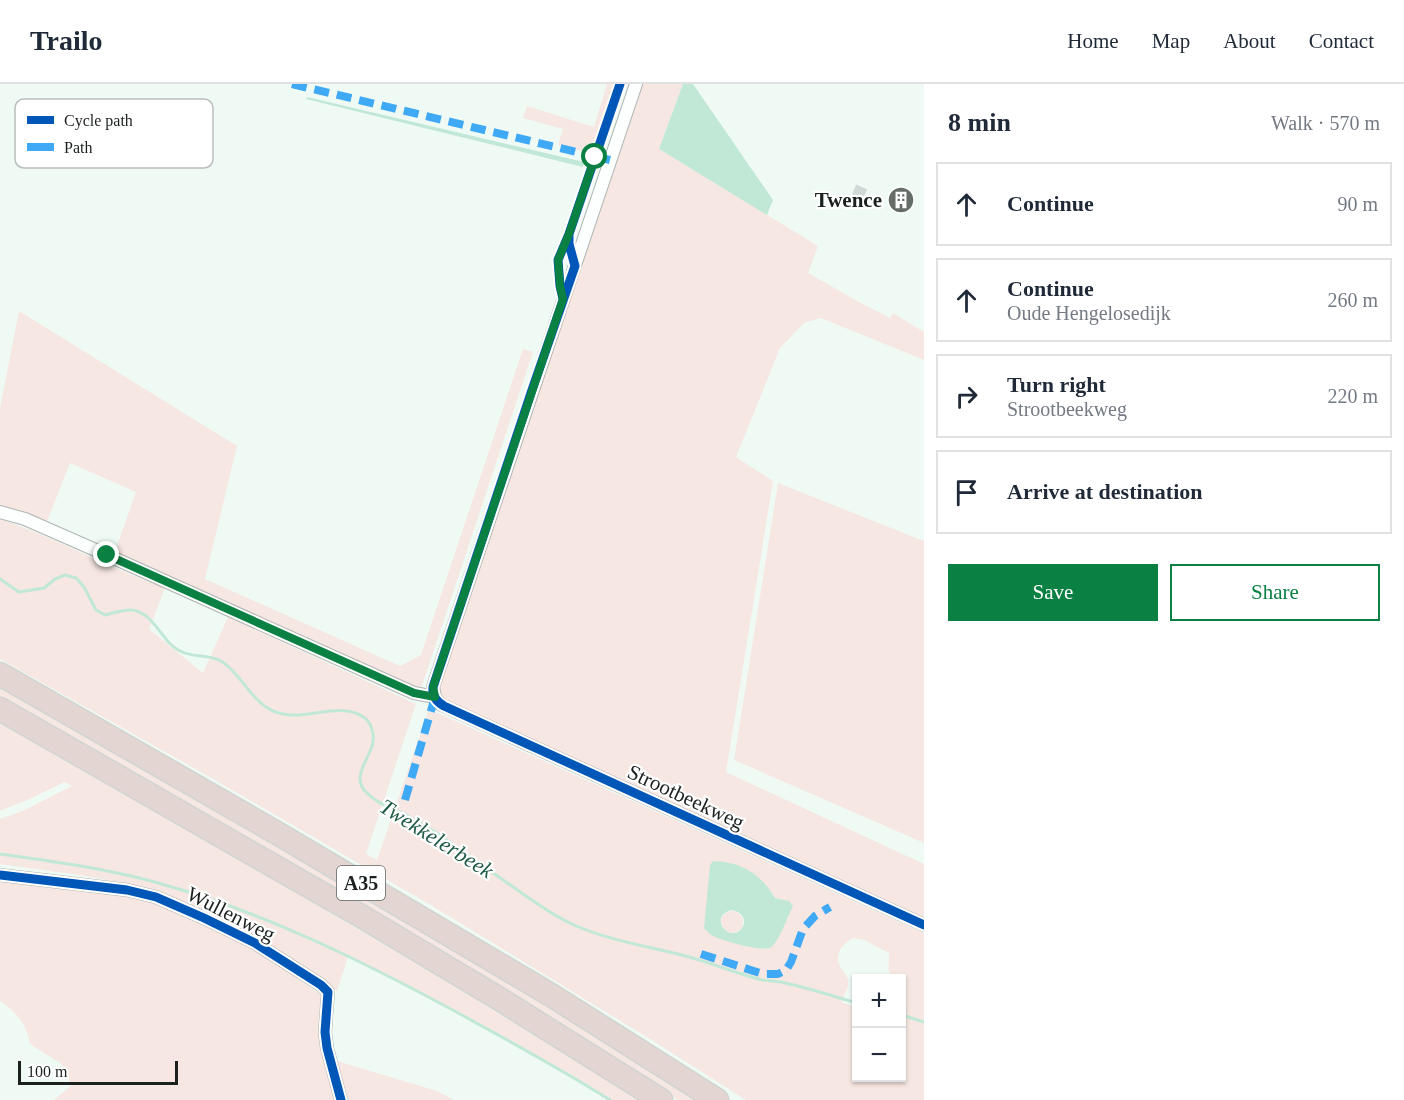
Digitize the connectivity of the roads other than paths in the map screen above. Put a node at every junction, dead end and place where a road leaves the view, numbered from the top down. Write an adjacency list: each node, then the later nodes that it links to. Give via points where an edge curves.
1 (636, 84): 4 (street, via 433,687)
2 (0, 512): 4 (street, Strootbeekweg, via 97,550 414,693)
3 (0, 674): 10 (highway, A35, via 551,995)
4 (435, 697): 7 (street, Strootbeekweg, via 444,706)
5 (0, 709): 9 (highway, A35, via 361,916)
6 (0, 875): 8 (street, Wullenweg, via 156,897 255,943 321,985 328,992 325,1032)
7 (924, 926)
8 (341, 1100)
9 (661, 1100)
10 (717, 1100)

